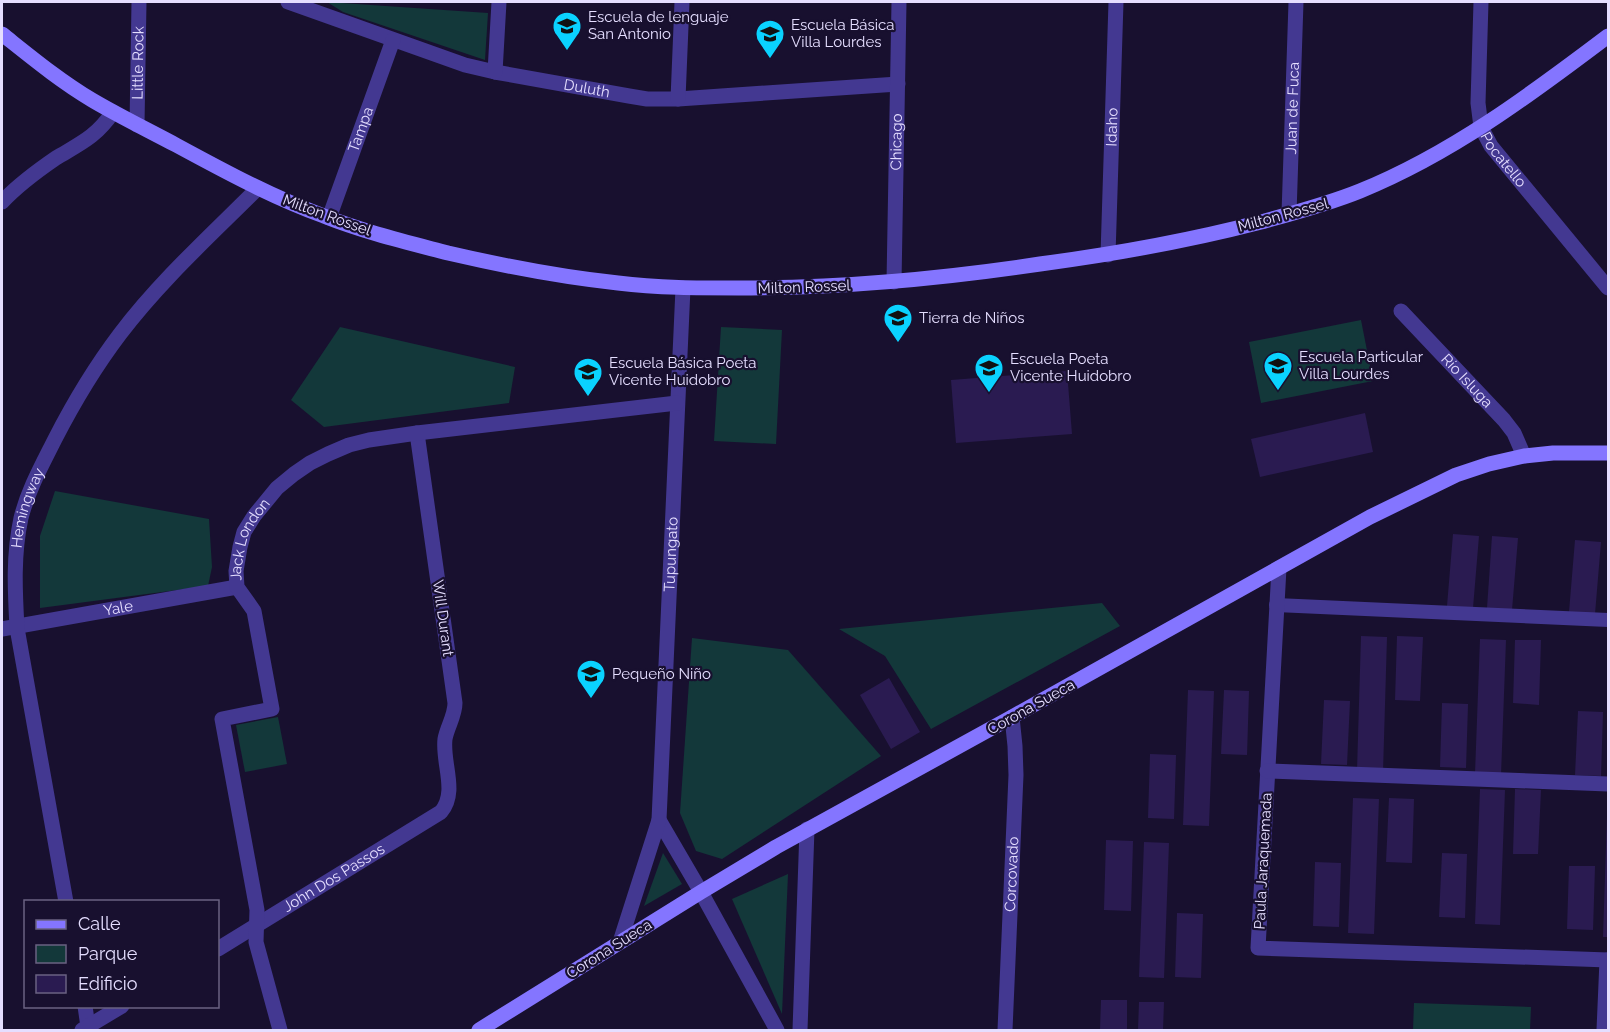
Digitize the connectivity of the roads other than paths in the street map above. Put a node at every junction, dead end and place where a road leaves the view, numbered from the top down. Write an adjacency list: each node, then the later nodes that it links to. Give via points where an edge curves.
1 (139, 2): 17 (street, Little Rock)
2 (288, 2): 9 (street, Duluth)
3 (499, 2): 13 (street)
4 (682, 2): 15 (street)
5 (900, 2): 14 (street, Chicago)
6 (1116, 2): 23 (street, Idaho)
7 (1296, 2): 21 (street, Juan de Fuca)
8 (1482, 2): 18 (street, Pocatello, via 1478,104)
9 (307, 5): 12 (street, Duluth)
10 (2, 34): 16 (street, Milton Rossel, via 64,82)
11 (1608, 36): 18 (street, Milton Rossel)
12 (393, 40): 13 (street, Duluth); 22 (street, Tampa)
13 (495, 72): 15 (street, Duluth, via 647,99)
14 (898, 84): 15 (street, Duluth); 24 (street, Chicago)
15 (678, 99)
16 (113, 112): 17 (street, Milton Rossel); 20 (street, via 89,139 24,181)
17 (137, 125): 19 (street, Milton Rossel)
18 (1482, 127): 21 (street, Milton Rossel, via 1390,178); 26 (street, Pocatello, via 1491,146)
19 (258, 188): 22 (street, Milton Rossel); 36 (street, Hemingway, via 144,305 68,414 36,476 22,517)
20 (2, 202)
21 (1289, 214): 23 (street, Milton Rossel)
22 (329, 218): 25 (street, Milton Rossel, via 510,267 620,284)
23 (1108, 255): 24 (street, Milton Rossel)
24 (894, 282): 25 (street, Milton Rossel)
25 (682, 288): 28 (street, Tupungato)
26 (1608, 288)
27 (1401, 311): 31 (street, Río Isluga, via 1503,420)
28 (677, 403): 29 (street, Jack London); 41 (street, Tupungato)
29 (417, 432): 33 (street, Jack London, via 349,445 310,463 278,488 244,532 236,571); 40 (street, Will Durant, via 455,703 445,744)
30 (1608, 453): 31 (street, Corona Sueca)
31 (1524, 456): 32 (street, Corona Sueca, via 1456,475)
32 (1278, 568): 34 (street, Paula Jaraquemada); 37 (street, Corona Sueca)
33 (237, 587): 36 (street, Yale); 45 (street, Jack London, via 254,611 272,709 222,719 257,910)
34 (1276, 605): 35 (lane); 38 (street, Paula Jaraquemada)
35 (1608, 620)
36 (9, 628): 44 (street, Hemingway)
37 (1012, 717): 42 (street, Corona Sueca); 56 (street, Corcovado, via 1016,775)
38 (1268, 771): 39 (street); 48 (street, Paula Jaraquemada, via 1258,948)
39 (1608, 784)
40 (447, 803): 45 (street, John Dos Passos, via 441,812)
41 (659, 820): 43 (street); 46 (street, Tupungato)
42 (807, 830): 43 (street, Corona Sueca); 55 (street)
43 (701, 892): 46 (street, Corona Sueca); 54 (street)
44 (66, 900)
45 (256, 926): 47 (street, John Dos Passos); 52 (street, Jack London, via 256,942)
46 (620, 942): 53 (street, Corona Sueca)
47 (219, 948)
48 (1608, 960): 57 (street)
49 (85, 1008): 51 (street)
50 (119, 1008): 51 (street)
51 (85, 1029)
52 (280, 1030)
53 (479, 1030)
54 (777, 1030)
55 (800, 1030)
56 (1005, 1030)
57 (1604, 1030)

